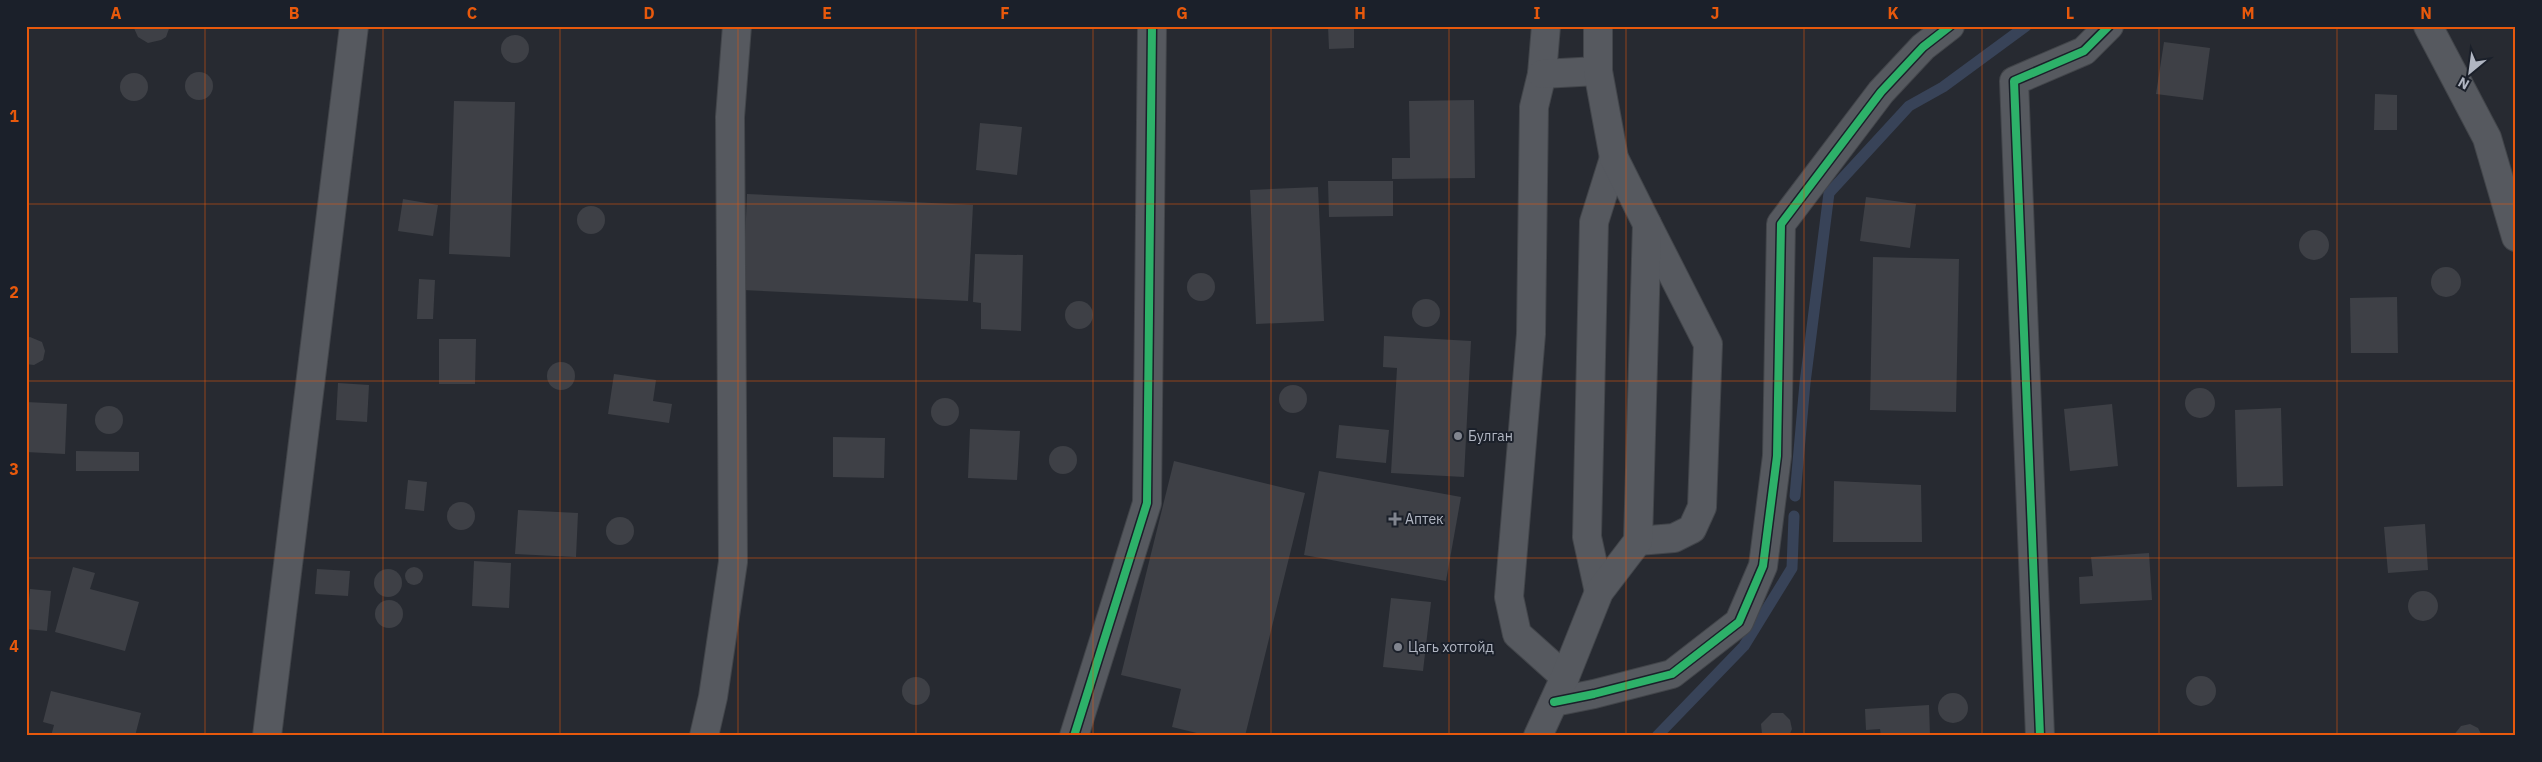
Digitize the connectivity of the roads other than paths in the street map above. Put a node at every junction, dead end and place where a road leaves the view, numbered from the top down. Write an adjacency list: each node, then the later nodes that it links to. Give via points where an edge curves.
1 (354, 26): 18 (street)
2 (737, 26): 19 (street, via 730,117 733,562)
3 (1152, 26): 20 (street, via 1147,503)
4 (1546, 26): 10 (street)
5 (1598, 26): 9 (street)
6 (1950, 26): 17 (street, via 1923,47 1881,92 1781,224 1777,456 1763,566 1739,622 1672,674 1594,694)
7 (2109, 26): 22 (street, via 2084,51 2014,81)
8 (2428, 26): 12 (street, via 2487,138)
9 (1598, 71): 10 (street); 11 (street)
10 (1542, 74): 17 (street, via 1534,108 1531,334 1509,597 1517,634)
11 (1614, 158): 13 (street); 16 (street, via 1594,222 1587,537)
12 (2509, 191): 14 (street)
13 (1647, 224): 15 (street); 15 (street, via 1708,344 1702,507 1692,529 1674,538)
14 (2516, 237)
15 (1638, 541): 16 (street)
16 (1599, 592): 17 (street)
17 (1560, 690): 21 (street)
18 (267, 736)
19 (704, 736)
20 (1074, 736)
21 (1538, 736)
22 (2040, 736)

